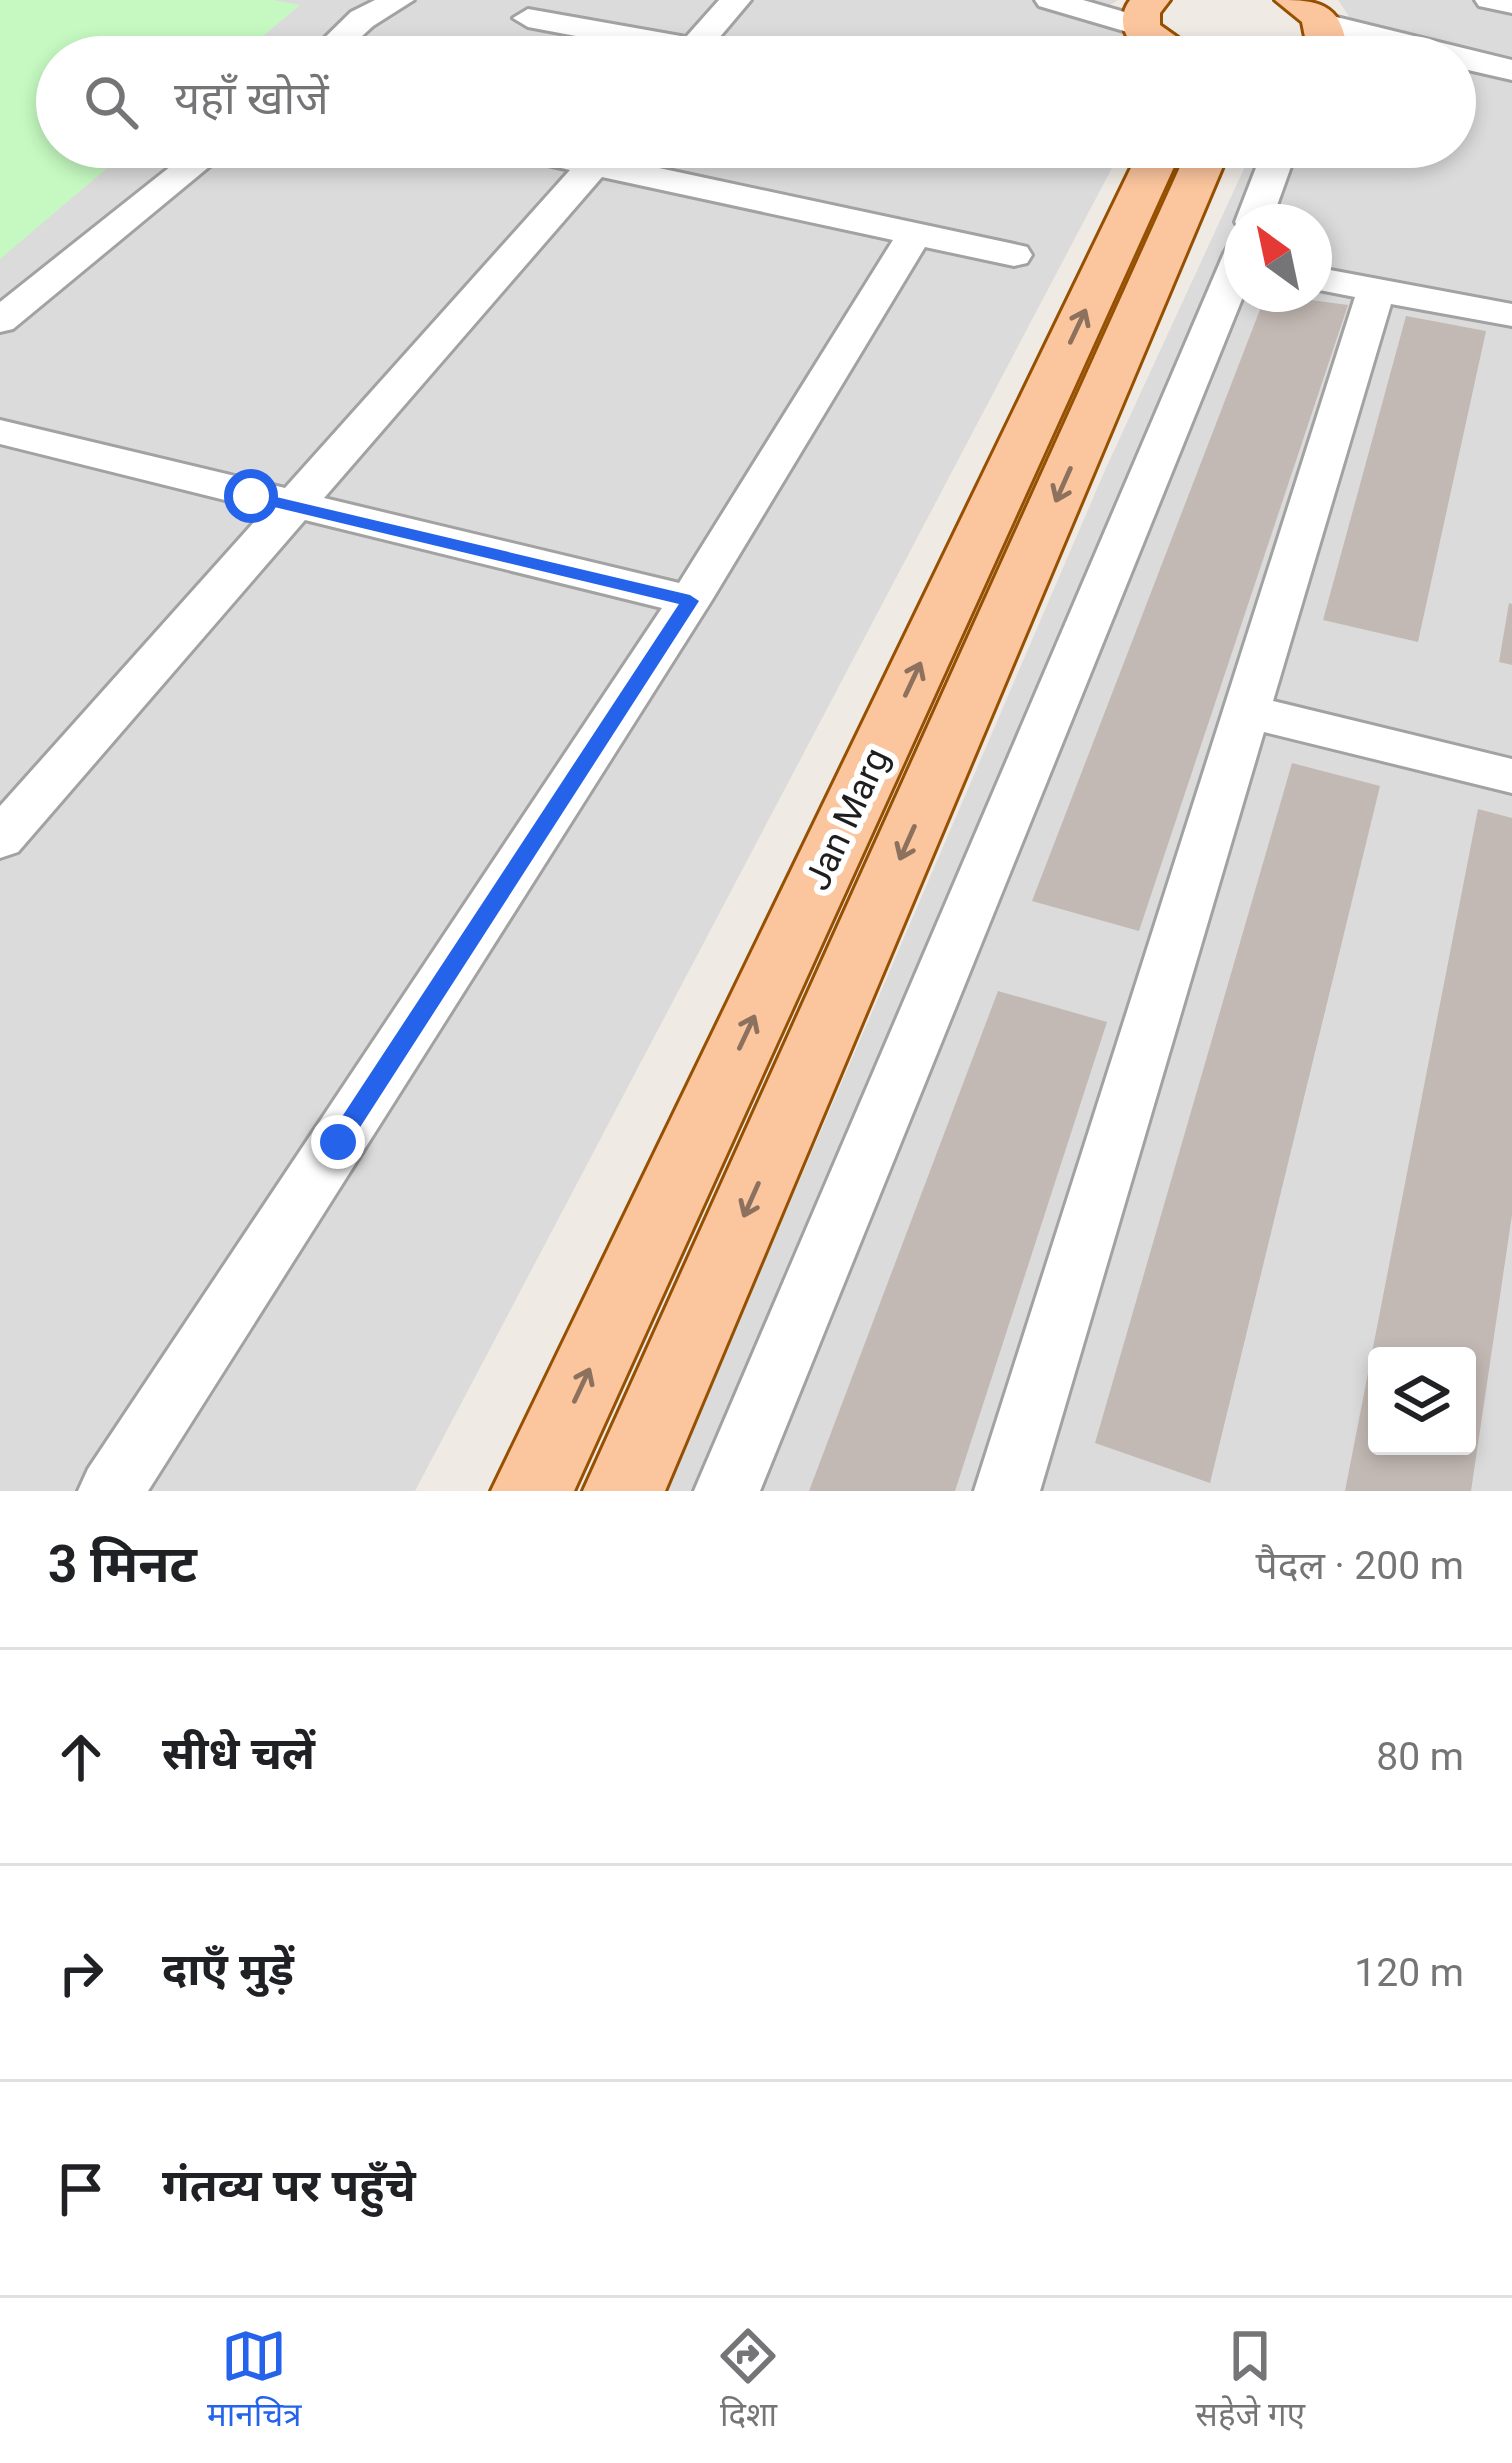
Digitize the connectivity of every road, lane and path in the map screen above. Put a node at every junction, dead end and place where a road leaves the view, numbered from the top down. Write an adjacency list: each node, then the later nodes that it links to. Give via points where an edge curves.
1 (736, 0): 10 (street)
2 (1050, 0): 6 (street)
3 (1490, 0): 4 (street)
4 (1512, 4)
5 (378, 5): 8 (street)
6 (1146, 14)
7 (528, 18): 9 (street)
8 (344, 36)
9 (614, 36)
10 (704, 36)
11 (190, 168): 24 (street)
12 (591, 168): 26 (street)
13 (653, 168): 18 (street)
14 (1152, 168): 32 (main road, Jan Marg, one-way to 14)
15 (1201, 168): 33 (main road, Jan Marg, one-way to 33)
16 (1274, 168): 17 (street)
17 (1260, 204)
18 (914, 234): 19 (street); 27 (street)
19 (1014, 255)
20 (1332, 281): 21 (street)
21 (1376, 290): 23 (street); 28 (street)
22 (1224, 296): 34 (street)
23 (1512, 315)
24 (0, 321)
25 (0, 432): 26 (street)
26 (293, 507): 27 (street); 30 (street)
27 (690, 601): 31 (street)
28 (1247, 711): 29 (street); 35 (street)
29 (1512, 776)
30 (0, 839)
31 (111, 1491)
32 (532, 1491)
33 (625, 1491)
34 (728, 1491)
35 (1007, 1491)

